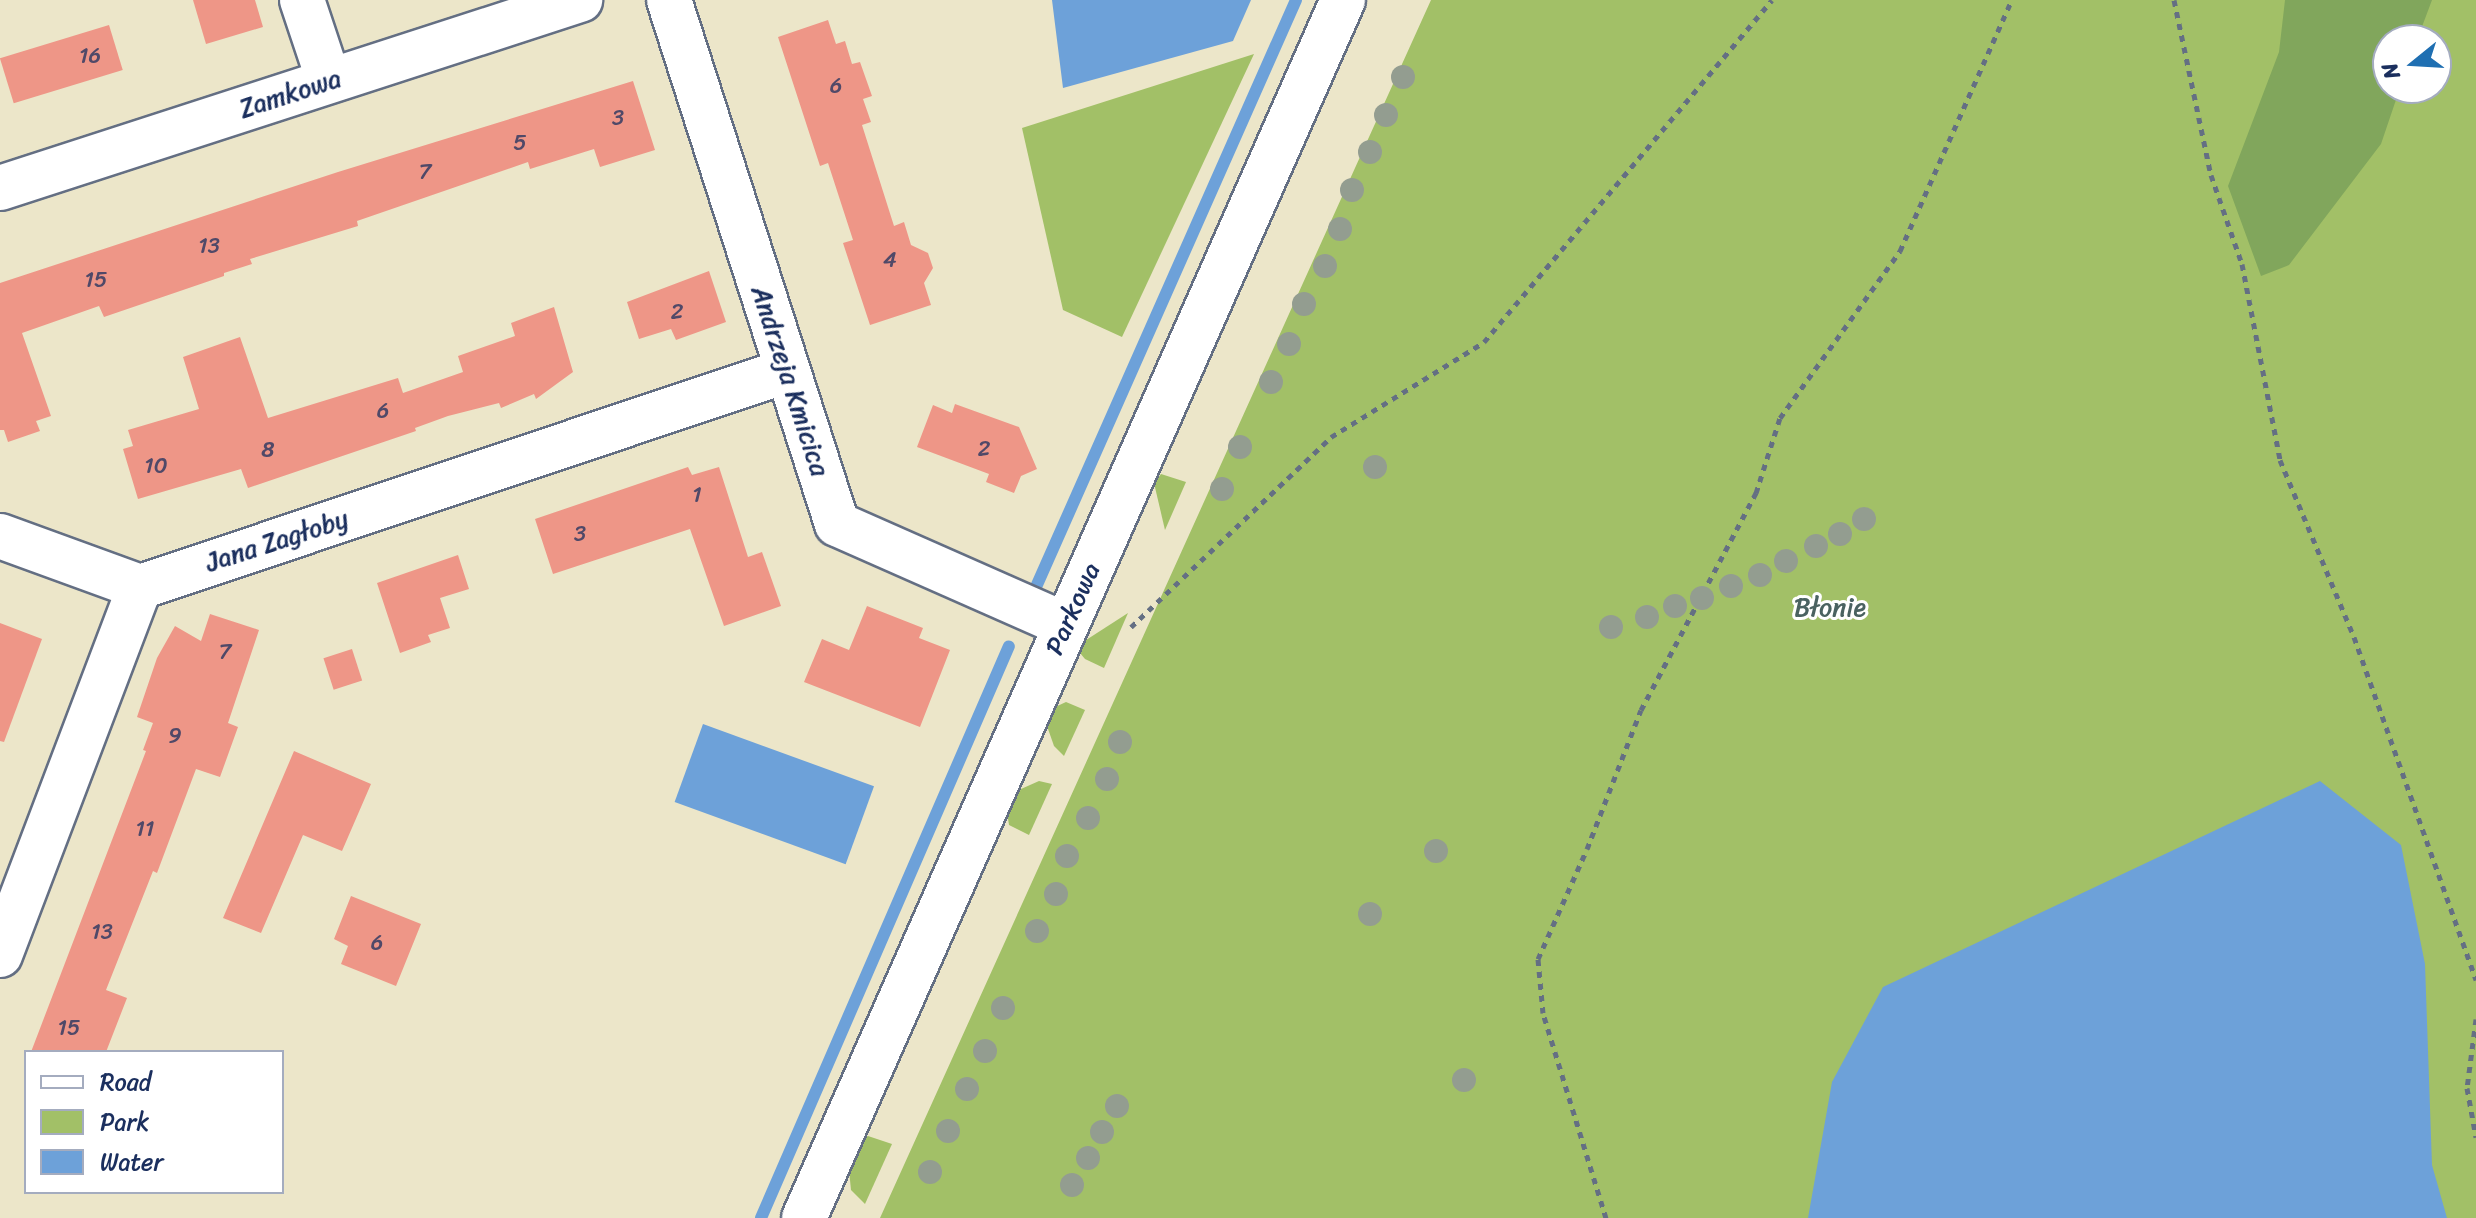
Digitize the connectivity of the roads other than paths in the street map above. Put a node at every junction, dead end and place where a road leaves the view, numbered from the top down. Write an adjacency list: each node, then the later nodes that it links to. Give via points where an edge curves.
1 (302, 0): 5 (street)
2 (580, 0): 5 (street, Zamkowa)
3 (669, 0): 7 (street, Andrzeja Kmicica)
4 (1343, 0): 10 (street, Parkowa)
5 (329, 81): 6 (street, Zamkowa)
6 (0, 188)
7 (786, 371): 9 (street, Jana Zagłoby); 10 (street, Andrzeja Kmicica, via 837,524)
8 (0, 536): 9 (street)
9 (140, 587): 11 (street)
10 (1066, 625): 12 (street, Parkowa)
11 (0, 955)
12 (804, 1218)

